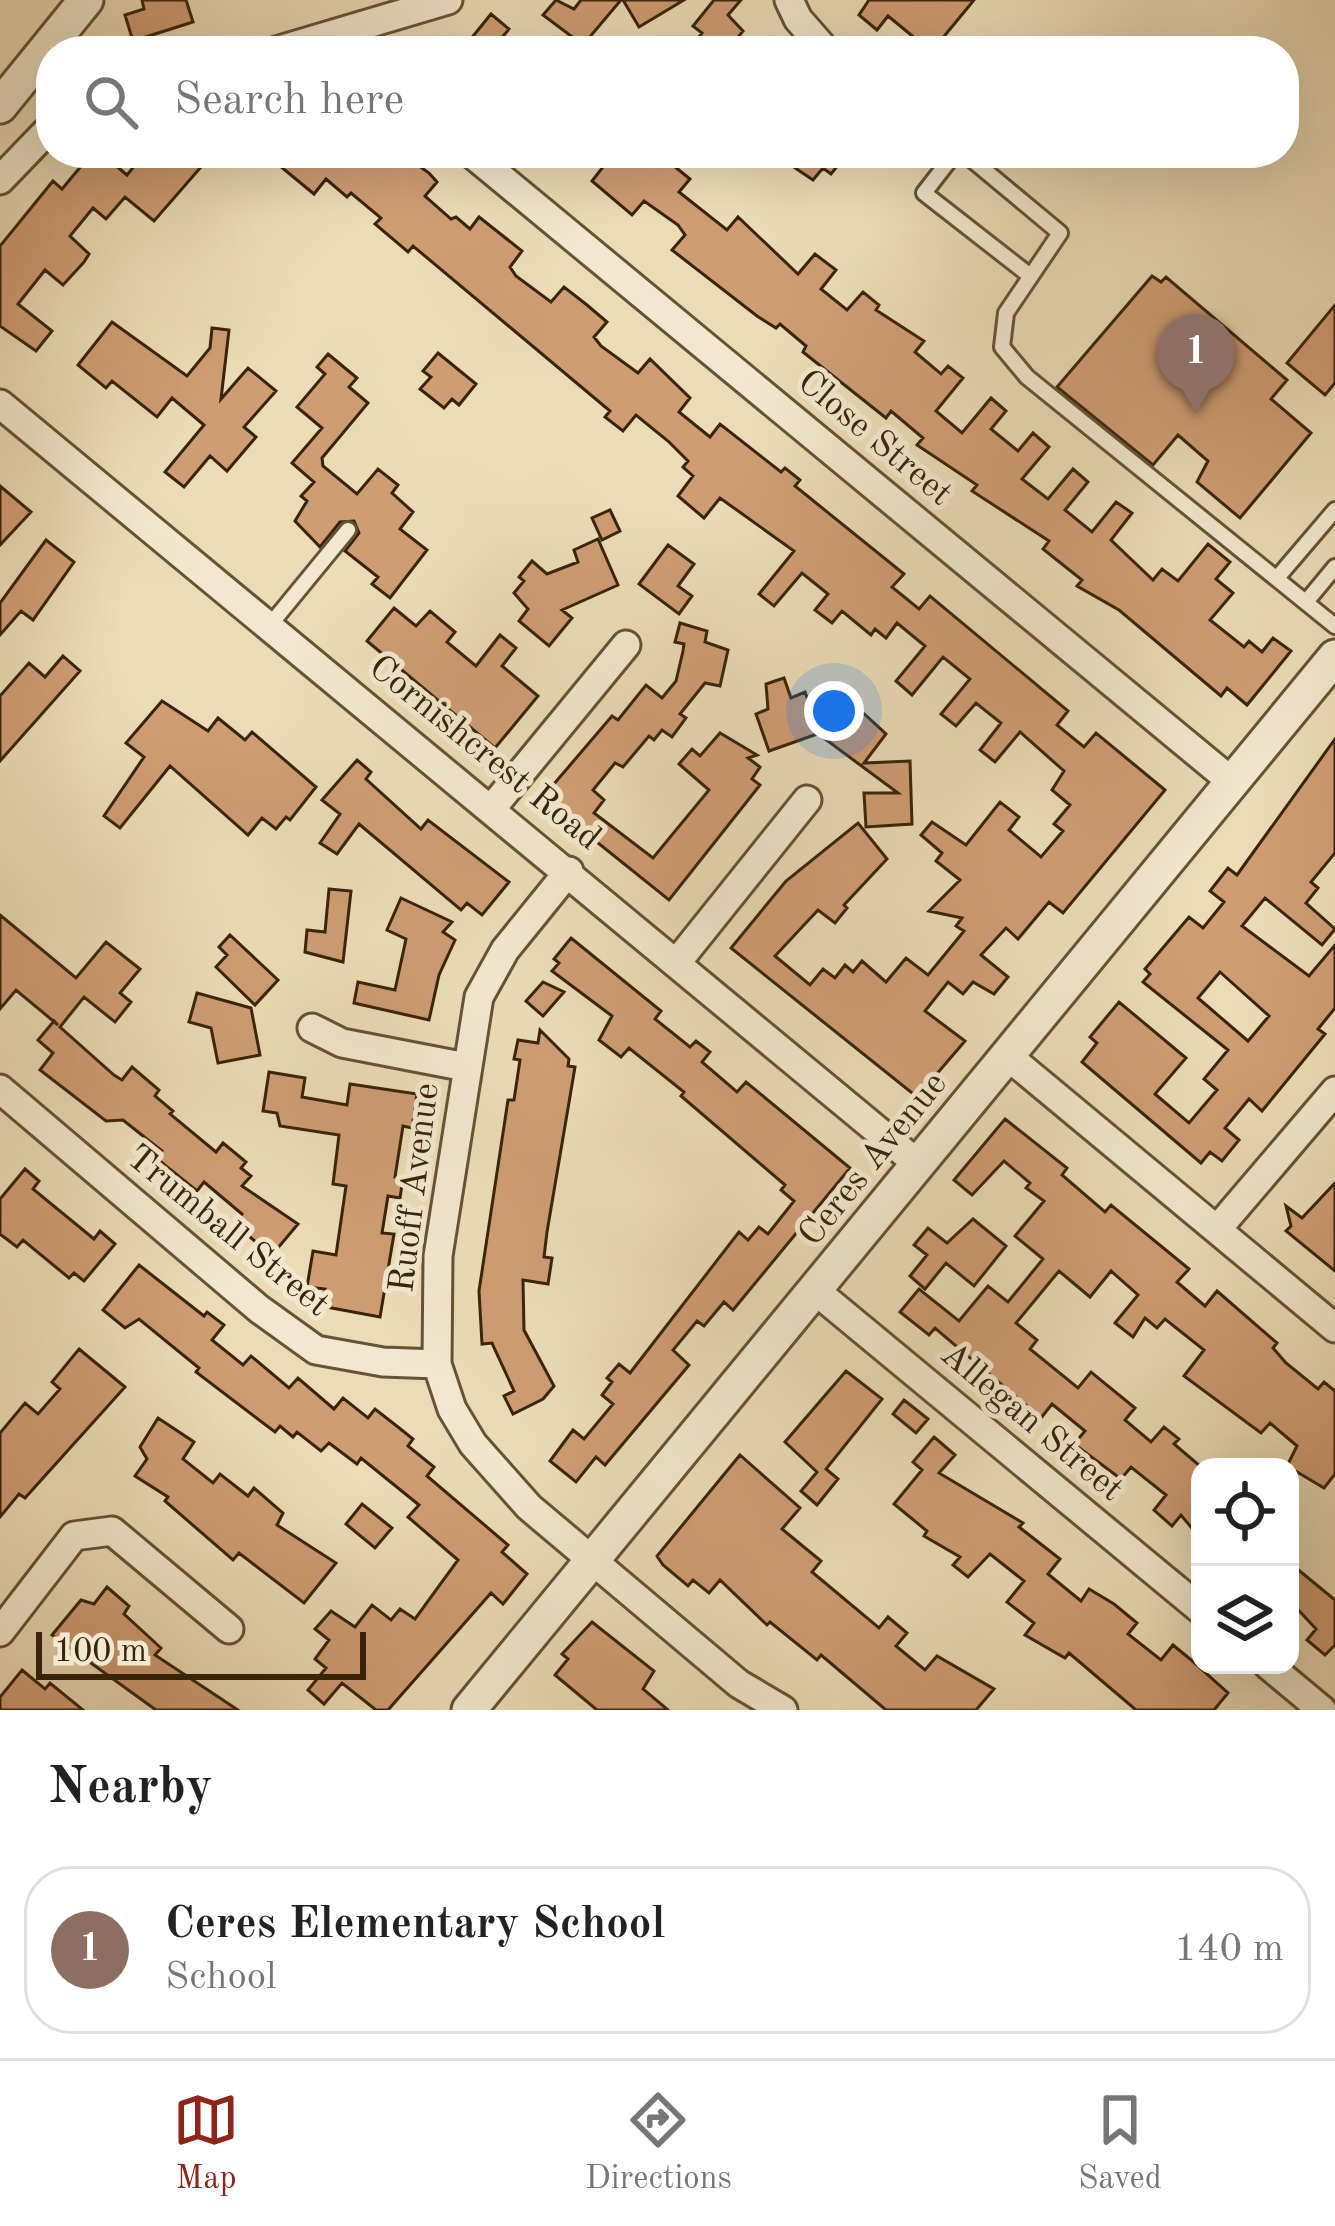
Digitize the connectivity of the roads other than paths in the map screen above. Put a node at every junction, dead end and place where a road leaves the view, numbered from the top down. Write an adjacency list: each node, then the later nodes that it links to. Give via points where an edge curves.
1 (86, 0): 4 (street)
2 (448, 0): 5 (street)
3 (789, 0): 6 (street)
4 (60, 36)
5 (364, 36)
6 (813, 36)
7 (36, 66): 8 (street)
8 (0, 106)
9 (36, 143): 13 (street)
10 (489, 168): 25 (street, Close Street)
11 (947, 168): 14 (lane, via 924,194)
12 (979, 168): 14 (lane, via 1060,233)
13 (0, 181)
14 (1029, 275): 19 (lane, via 1006,313 1002,347 1027,377)
15 (0, 404): 21 (street, Cornishcrest Road)
16 (1335, 510): 19 (lane)
17 (348, 530): 21 (lane)
18 (1335, 567): 20 (lane)
19 (1277, 578): 20 (lane)
20 (1306, 602): 22 (lane)
21 (270, 625): 27 (street, Cornishcrest Road)
22 (1335, 626)
23 (626, 645): 27 (street)
24 (1335, 657): 25 (street, Ceres Avenue)
25 (1231, 781): 31 (street, Ceres Avenue)
26 (807, 800): 29 (street)
27 (492, 808): 28 (street, Cornishcrest Road)
28 (569, 871): 29 (street, Cornishcrest Road); 32 (street, Ruoff Avenue, via 479,998)
29 (678, 961): 35 (street, Cornishcrest Road)
30 (312, 1028): 32 (street, via 342,1043)
31 (1010, 1058): 35 (street, Ceres Avenue); 36 (street)
32 (466, 1067): 39 (street, Ruoff Avenue, via 438,1256)
33 (0, 1089): 39 (street, Trumball Street, via 316,1350)
34 (1335, 1090): 36 (street)
35 (918, 1163): 37 (street, Ceres Avenue)
36 (1219, 1227): 38 (street)
37 (817, 1292): 40 (street, Ceres Avenue); 41 (street, Allegan Street)
38 (1335, 1328)
39 (437, 1364): 40 (street, Ruoff Avenue, via 473,1444 530,1507)
40 (591, 1557): 45 (street, Ceres Avenue); 46 (street, via 739,1684)
41 (1191, 1602)
42 (229, 1629): 43 (street, via 112,1531 74,1536)
43 (0, 1632)
44 (1279, 1674): 47 (street)
45 (469, 1710)
46 (783, 1710)
47 (1322, 1710)

